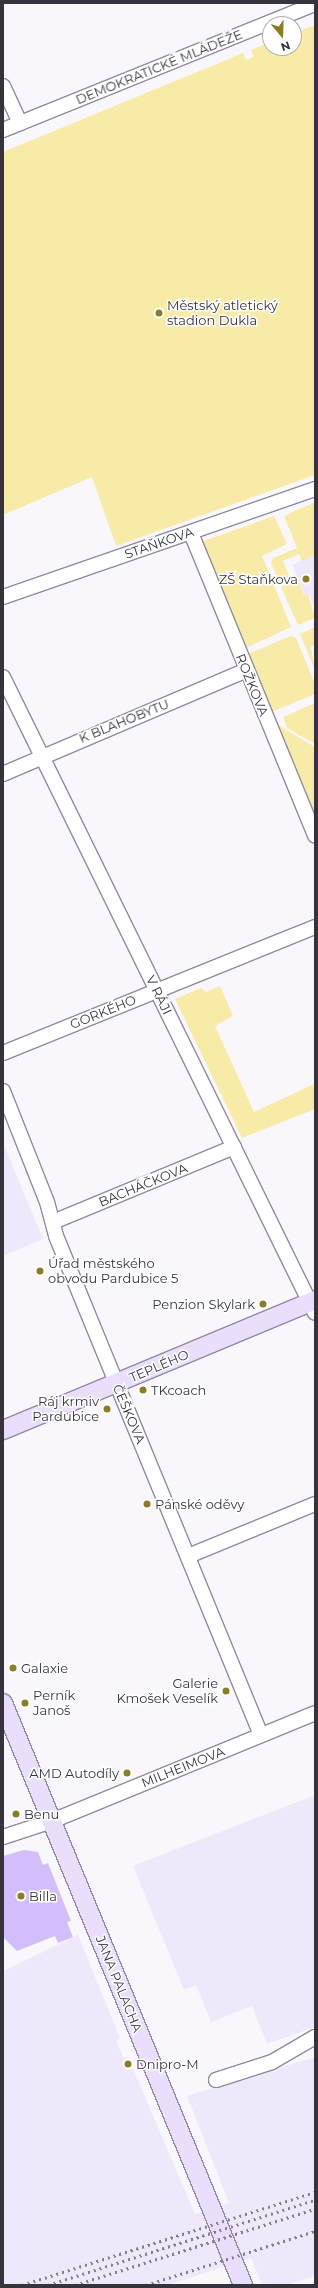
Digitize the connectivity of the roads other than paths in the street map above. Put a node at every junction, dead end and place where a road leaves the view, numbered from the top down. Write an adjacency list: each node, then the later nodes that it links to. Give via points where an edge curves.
1 (315, 4): 3 (street, DEMOKRATICKÉ MLÁDEŽE)
2 (3, 86): 3 (street)
3 (20, 123): 4 (street, DEMOKRATICKÉ MLÁDEŽE)
4 (3, 130)
5 (315, 489): 6 (street, STAŇKOVA)
6 (191, 532): 7 (street, STAŇKOVA); 8 (street, ROŽKOVA)
7 (3, 597)
8 (247, 670): 10 (street, K BLAHOBYTU); 12 (street, ROŽKOVA)
9 (3, 677): 10 (street, V RÁJI)
10 (41, 756): 11 (street, K BLAHOBYTU); 14 (street, V RÁJI)
11 (3, 774)
12 (315, 836)
13 (315, 927): 14 (street, GORKÉHO)
14 (157, 991): 15 (street, GORKÉHO); 17 (street, V RÁJI)
15 (3, 1053)
16 (3, 1091): 18 (street, ČEŠKOVA)
17 (234, 1147): 18 (street, BACHÁČKOVA); 19 (street, V RÁJI)
18 (53, 1222): 20 (street, ČEŠKOVA)
19 (313, 1305): 20 (main road, TEPLÉHO)
20 (116, 1384): 21 (main road, TEPLÉHO); 23 (street, ČEŠKOVA)
21 (3, 1430)
22 (315, 1504): 23 (street)
23 (188, 1556): 26 (street, ČEŠKOVA)
24 (3, 1703): 27 (main road, JANA PALACHA)
25 (315, 1712): 26 (street, MILHEIMOVA)
26 (261, 1735): 27 (street, MILHEIMOVA)
27 (52, 1821): 28 (street, MILHEIMOVA); 31 (main road, JANA PALACHA)
28 (3, 1837)
29 (315, 2037): 30 (street, via 272,2062)
30 (216, 2080)
31 (243, 2285)

